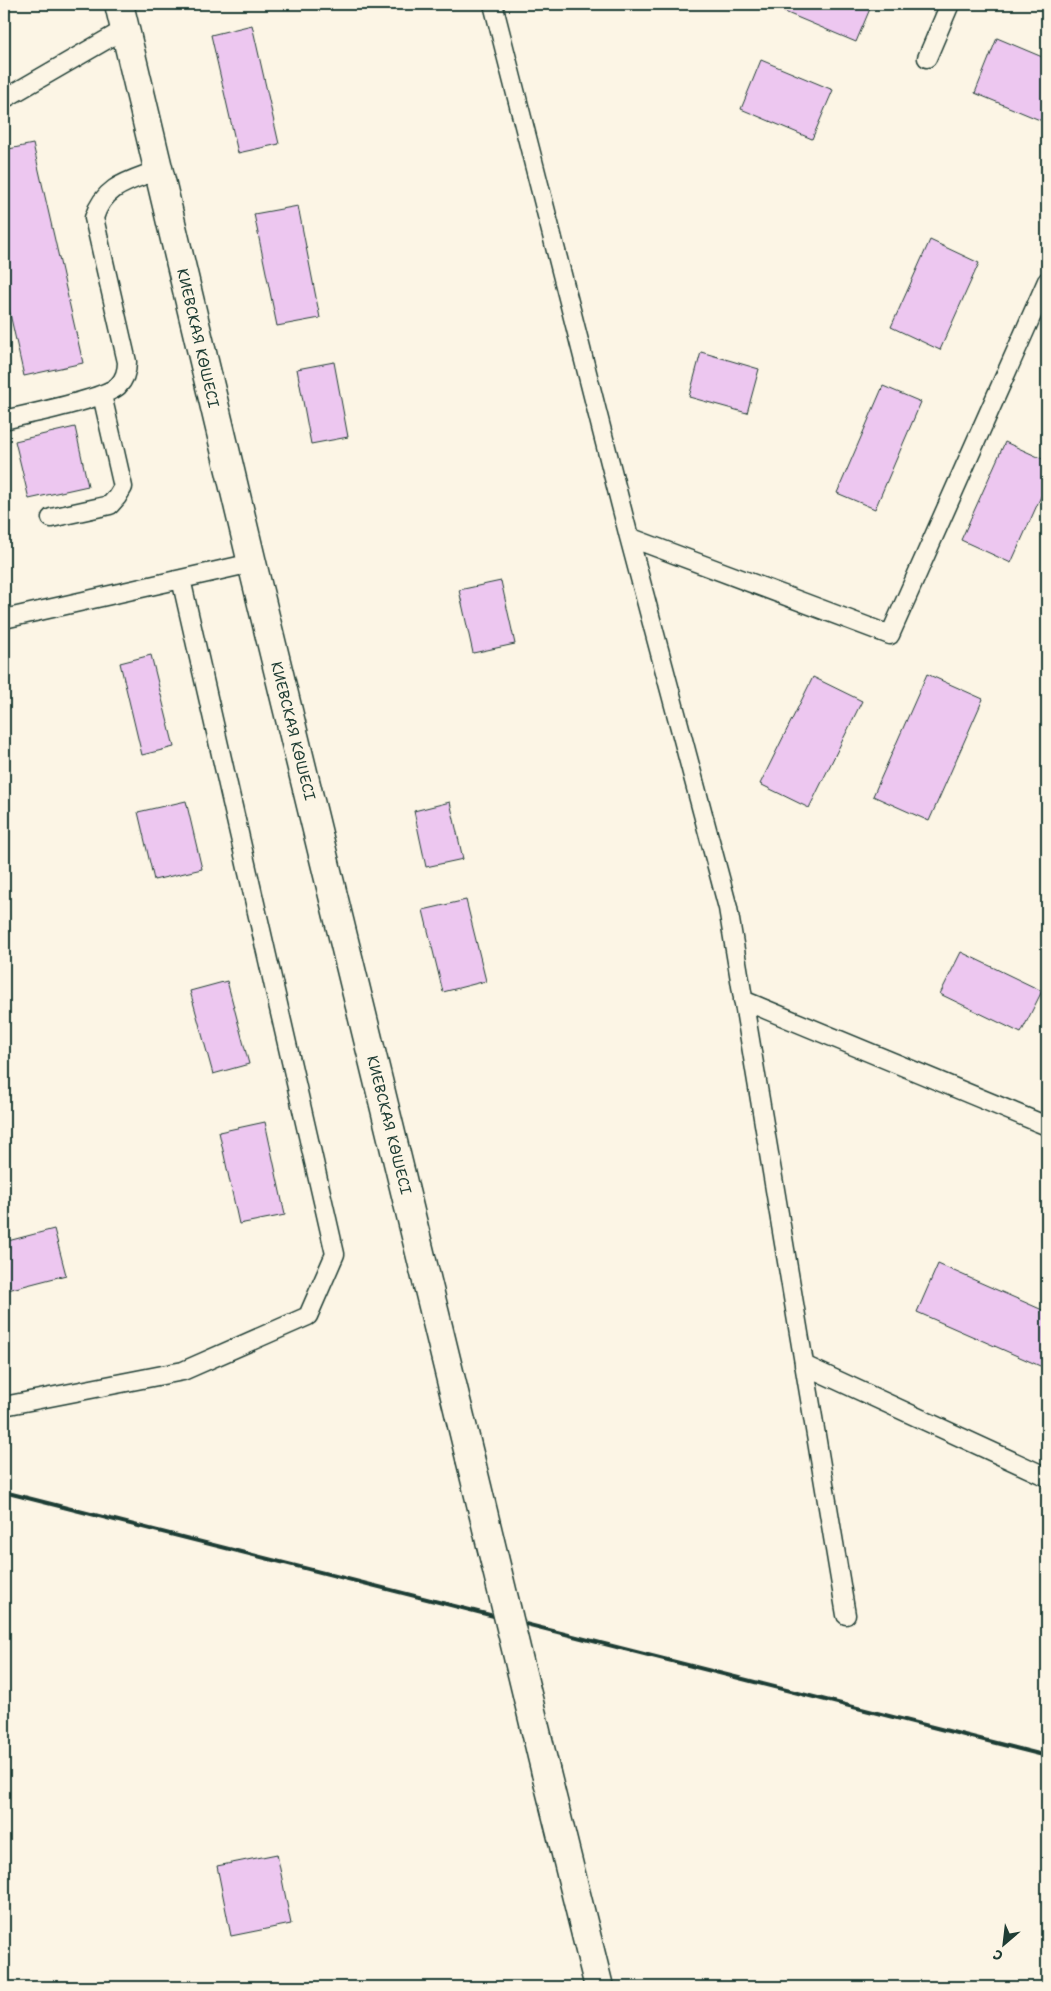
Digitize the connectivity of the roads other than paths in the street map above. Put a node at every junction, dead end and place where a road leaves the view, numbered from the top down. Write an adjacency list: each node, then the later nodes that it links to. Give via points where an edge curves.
1 (493, 4): 11 (lane)
2 (950, 4): 4 (lane)
3 (122, 16): 5 (lane); 6 (highway, КИЕВСКАЯ КӨШЕСІ)
4 (926, 58)
5 (4, 99)
6 (158, 170): 8 (lane, via 115,187 98,206 94,218 127,362 127,372 118,386); 12 (highway, КИЕВСКАЯ КӨШЕСІ)
7 (1047, 281): 11 (lane, via 890,635)
8 (102, 395): 9 (lane); 10 (lane, via 123,486 110,505)
9 (4, 420)
10 (51, 518)
11 (629, 537): 15 (lane, via 728,908)
12 (252, 563): 13 (lane); 21 (highway, КИЕВСКАЯ КӨШЕСІ, bridge)
13 (181, 579): 14 (lane); 18 (lane, via 335,1254 308,1316 183,1371)
14 (4, 620)
15 (744, 1000): 16 (lane); 17 (lane)
16 (1047, 1126)
17 (804, 1365): 19 (lane); 20 (lane)
18 (4, 1406)
19 (1047, 1477)
20 (846, 1615)
21 (599, 1987)

